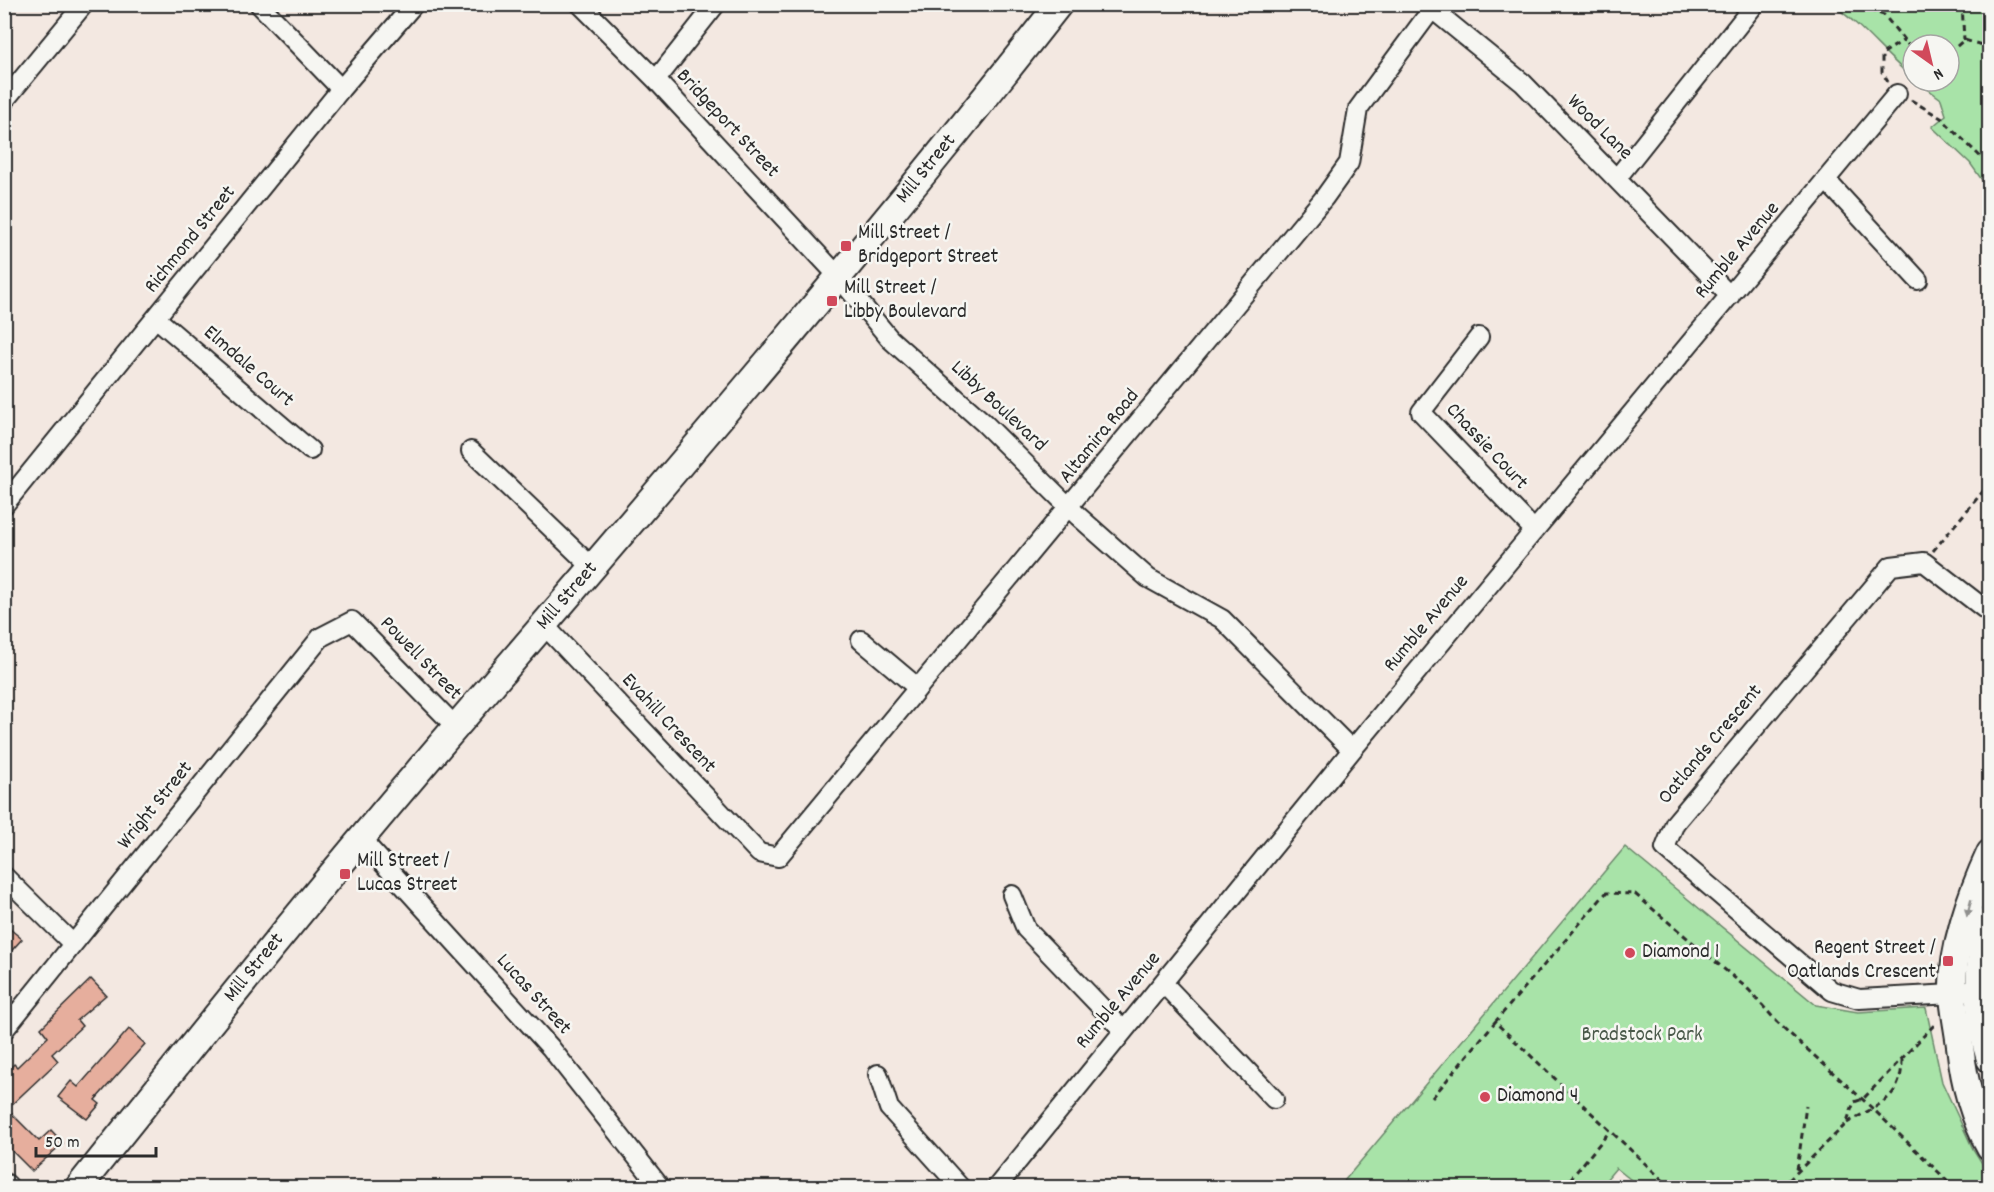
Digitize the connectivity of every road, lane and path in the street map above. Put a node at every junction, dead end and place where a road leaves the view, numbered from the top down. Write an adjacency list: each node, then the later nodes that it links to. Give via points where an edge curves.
1 (84, 4): 19 (street)
2 (259, 4): 17 (street)
3 (414, 4): 17 (street, Richmond Street)
4 (580, 4): 16 (street, Bridgeport Street)
5 (716, 4): 16 (street)
6 (1059, 4): 23 (street, Mill Street)
7 (1755, 4): 21 (street)
8 (1849, 4): 11 (path, via 1884,15)
9 (1962, 4): 12 (path)
10 (1429, 7): 21 (street, Wood Lane, via 1523,83); 32 (street, Altamira Road, via 1358,109 1349,162 1324,198)
11 (1901, 36)
12 (1964, 40): 14 (path); 15 (path)
13 (1901, 42): 18 (path, via 1882,54 1882,72)
14 (1961, 43)
15 (1989, 47)
16 (656, 80): 23 (street, Bridgeport Street)
17 (341, 89): 26 (street, Richmond Street)
18 (1897, 94): 20 (path, via 1941,118); 22 (street, Rumble Avenue)
19 (4, 101)
20 (1989, 166)
21 (1617, 178): 25 (street, Wood Lane)
22 (1826, 180): 24 (street); 25 (street, Rumble Avenue)
23 (838, 276): 32 (street, Libby Boulevard, via 890,339 984,423); 35 (street, Mill Street)
24 (1918, 280)
25 (1730, 296): 33 (street, Rumble Avenue)
26 (157, 319): 28 (street, Elmdale Court); 31 (street, Richmond Street)
27 (1479, 337): 33 (street, Chassie Court, via 1421,412)
28 (310, 450)
29 (471, 451): 35 (street)
30 (1989, 483): 34 (path)
31 (4, 505)
32 (1070, 508): 40 (street, Altamira Road); 42 (street, Libby Boulevard, via 1148,578 1222,620)
33 (1534, 530): 42 (street, Rumble Avenue)
34 (1924, 562): 36 (street); 51 (street, Oatlands Crescent, via 1891,566 1675,823 1665,848 1832,991 1859,999)
35 (594, 569): 38 (street, Mill Street)
36 (1989, 613)
37 (352, 621): 41 (street, Powell Street); 49 (street, Wright Street, via 321,637)
38 (545, 626): 41 (street, Mill Street); 44 (street, Evahill Crescent)
39 (861, 640): 40 (street)
40 (918, 688): 44 (street, Altamira Road, via 778,857)
41 (456, 727): 43 (street, Mill Street)
42 (1352, 750): 50 (street, Rumble Avenue)
43 (362, 840): 68 (street, Mill Street); 69 (street, Lucas Street, via 550,1047)
44 (759, 853)
45 (1989, 853): 51 (street, one-way to 51, via 1974,888 1960,941)
46 (4, 876): 49 (street)
47 (1012, 896): 55 (street, via 1026,929)
48 (1989, 920): 51 (street)
49 (73, 944): 54 (street, Wright Street)
50 (1163, 983): 55 (street, Rumble Avenue); 60 (street)
51 (1965, 991): 57 (street); 66 (street, via 1964,1082)
52 (1943, 1017): 56 (path)
53 (1495, 1022): 59 (path); 61 (path, via 1606,893 1635,894 1749,990 1777,1022); 65 (path)
54 (4, 1030)
55 (1123, 1030): 71 (street, Rumble Avenue)
56 (1902, 1056): 61 (path); 63 (path, via 1903,1071 1894,1094)
57 (1989, 1059)
58 (878, 1074): 70 (street, via 889,1108)
59 (1432, 1098)
60 (1274, 1099)
61 (1863, 1099): 63 (path); 64 (path, via 1854,1102)
62 (1806, 1107): 67 (path)
63 (1872, 1108): 64 (path); 75 (path)
64 (1846, 1124): 67 (path)
65 (1610, 1131): 72 (path); 73 (path)
66 (1989, 1147)
67 (1797, 1171): 74 (path)
68 (78, 1188)
69 (661, 1188)
70 (962, 1188)
71 (996, 1188)
72 (1563, 1188)
73 (1671, 1188)
74 (1782, 1188)
75 (1954, 1188)

